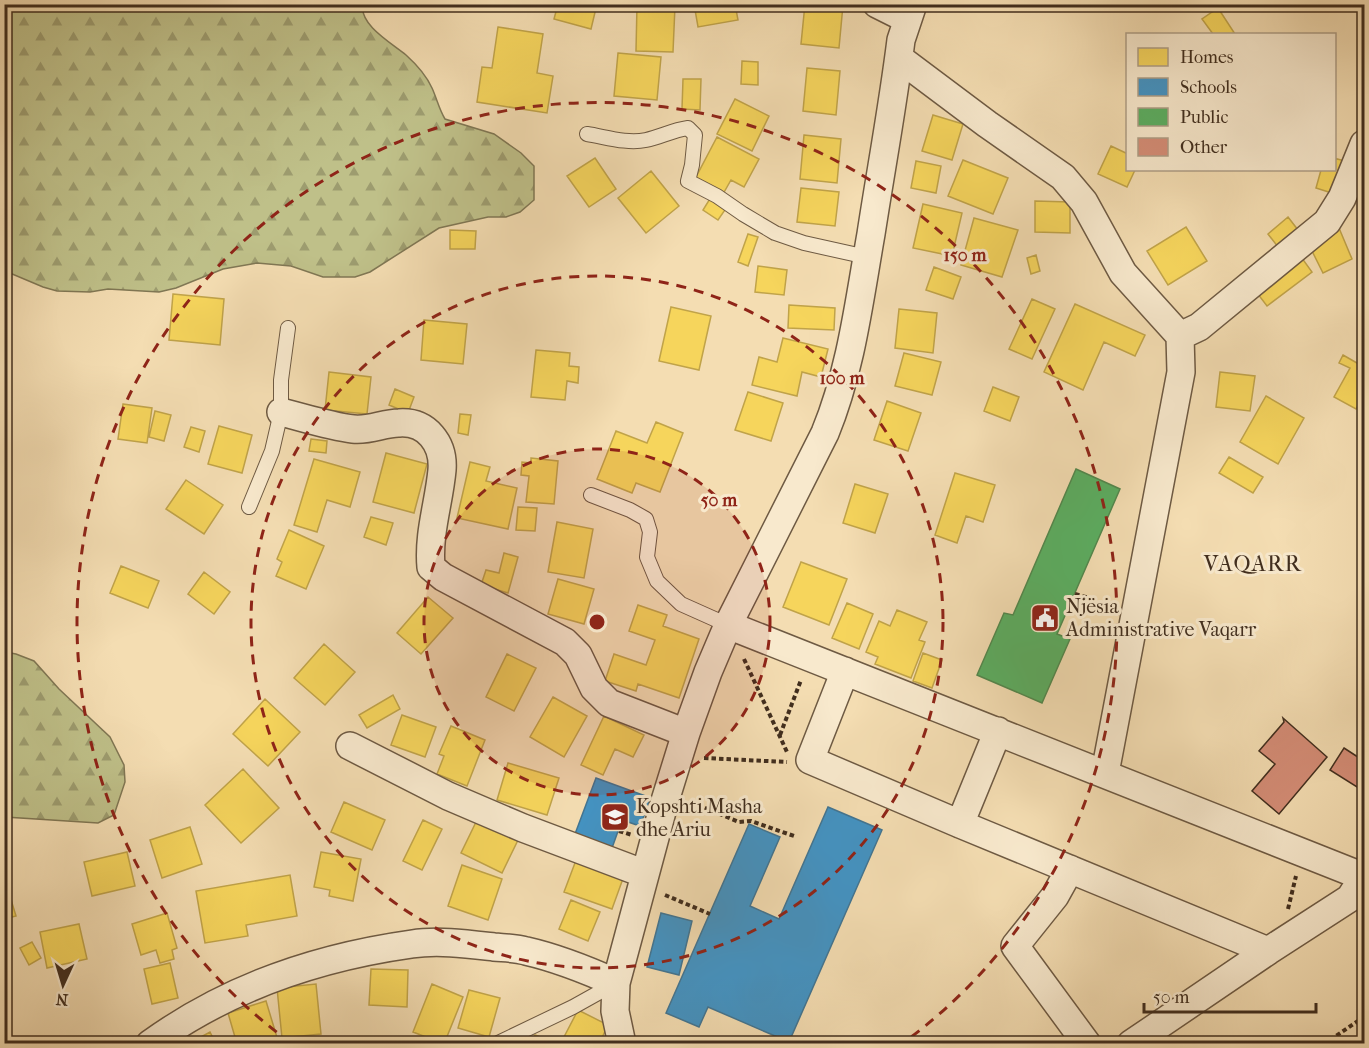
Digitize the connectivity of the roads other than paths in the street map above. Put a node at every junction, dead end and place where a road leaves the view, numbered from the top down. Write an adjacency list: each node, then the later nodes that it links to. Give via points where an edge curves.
1 (877, 4): 2 (street)
2 (910, 12): 3 (street)
3 (899, 57): 6 (street); 8 (street, via 1063,177 1084,202 1123,273)
4 (587, 134): 6 (lane, via 643,141 688,128 695,135 688,181 775,233)
5 (1365, 144): 8 (street, via 1327,222 1199,327)
6 (867, 257): 12 (street, via 838,401)
7 (288, 328): 9 (lane)
8 (1180, 336): 17 (street, via 1181,372)
9 (281, 412): 11 (lane, via 272,451); 15 (street, via 351,429 368,430 401,422 433,436 441,449 442,470 431,530 431,567 564,642 578,655 594,688 609,703)
10 (591, 495): 12 (lane, via 646,519 650,532 647,557 657,580 681,604)
11 (249, 507)
12 (728, 625): 13 (street); 15 (street)
13 (845, 671): 14 (street); 18 (street, via 810,760)
14 (998, 731): 17 (street); 18 (street)
15 (682, 745): 21 (street)
16 (350, 746): 21 (street, via 448,796)
17 (1105, 773): 20 (street)
18 (960, 824): 19 (street)
19 (1070, 869): 22 (street); 27 (street, via 1055,896 1015,946)
20 (1364, 876): 22 (street, via 1350,898)
21 (652, 883): 23 (street)
22 (1273, 948): 28 (street)
23 (616, 983): 24 (street, via 525,950 414,943 326,961 271,978 229,997); 25 (lane); 26 (street, via 615,1011)
24 (150, 1044)
25 (496, 1044)
26 (622, 1044)
27 (1087, 1044)
28 (1131, 1044)

